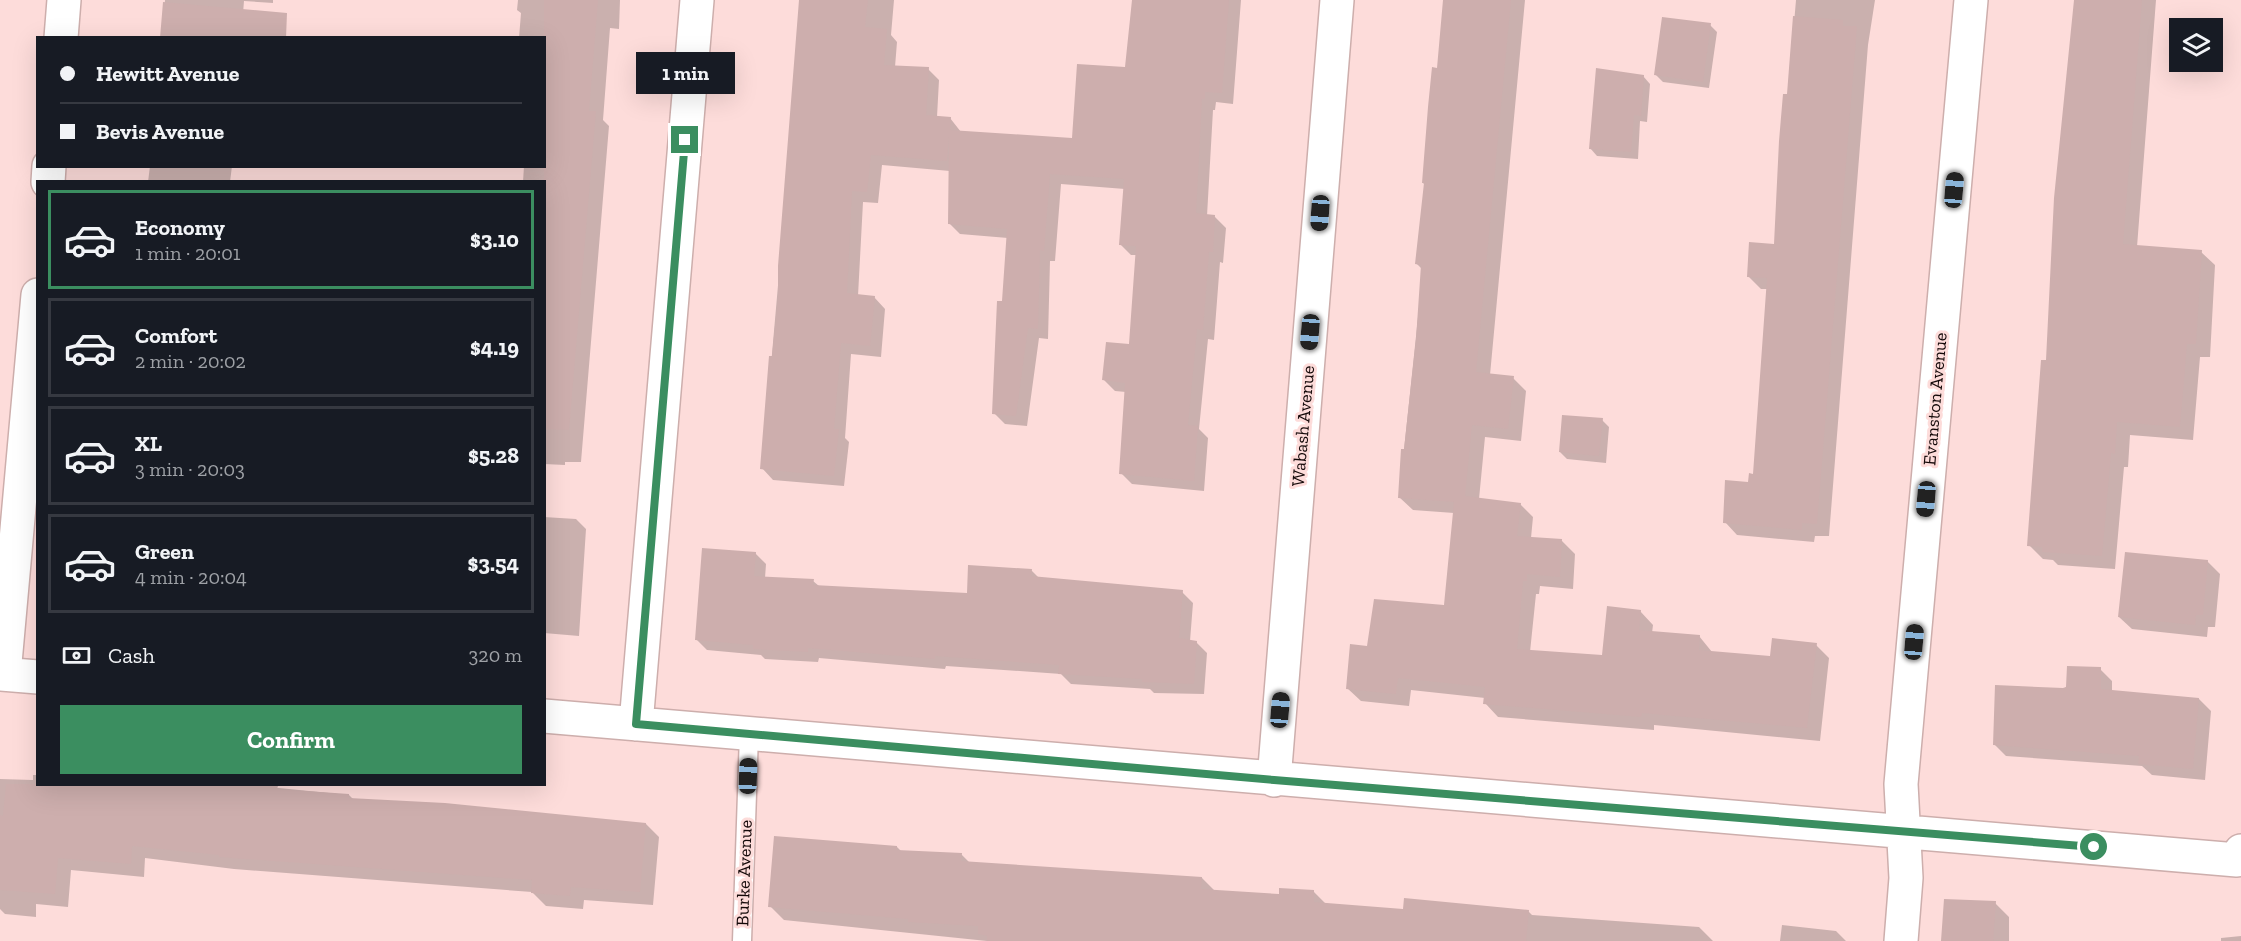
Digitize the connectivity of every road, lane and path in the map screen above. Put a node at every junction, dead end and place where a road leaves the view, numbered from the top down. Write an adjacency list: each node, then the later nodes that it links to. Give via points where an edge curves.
1 (64, 0): 5 (street)
2 (697, 0): 10 (street)
3 (1337, 0): 12 (street, Wabash Avenue)
4 (1971, 0): 13 (street, Evanston Avenue, via 1901,784)
5 (61, 36)
6 (36, 317): 7 (street)
7 (2, 674): 8 (street)
8 (36, 677)
9 (546, 716): 10 (street)
10 (636, 724): 11 (street)
11 (750, 734): 12 (street); 15 (lane, Burke Avenue)
12 (1274, 780): 13 (street)
13 (1903, 830): 14 (street); 16 (street, Evanston Avenue, via 1906,878)
14 (2239, 855)
15 (742, 941)
16 (1901, 941)

